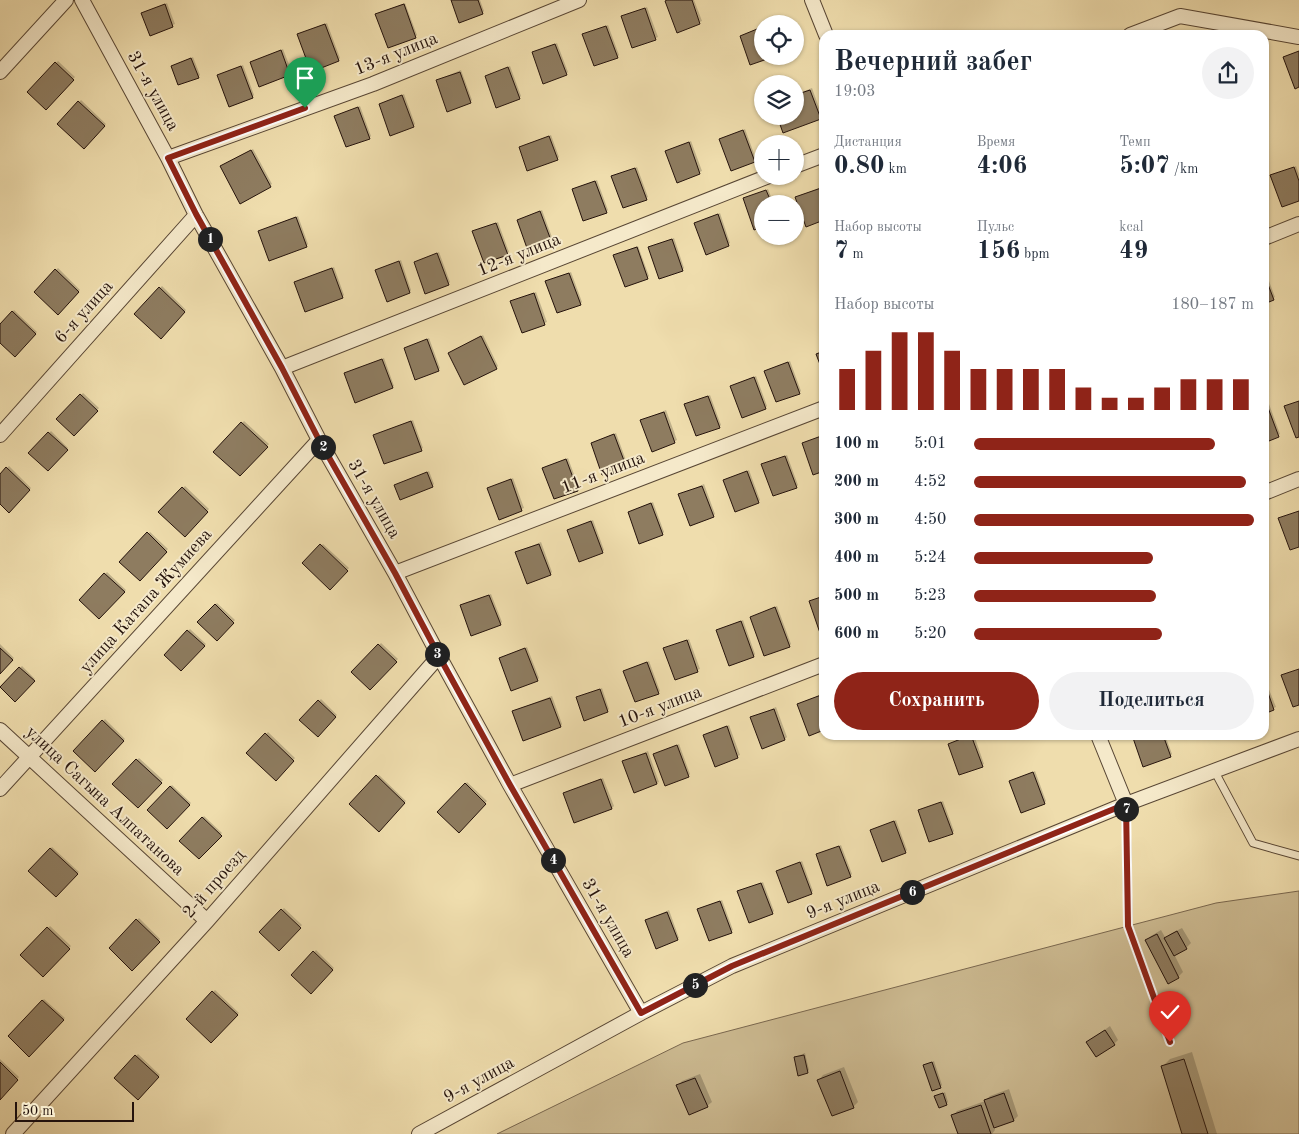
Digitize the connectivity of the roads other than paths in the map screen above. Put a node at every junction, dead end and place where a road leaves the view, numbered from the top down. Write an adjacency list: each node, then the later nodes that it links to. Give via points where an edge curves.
1 (66, 0): 10 (street)
2 (82, 0): 12 (street, 31-я улица)
3 (579, 0): 12 (street, 13-я улица, via 373,84)
4 (812, 0): 5 (street)
5 (824, 30)
6 (1143, 30): 7 (street, via 1180,16)
7 (1259, 30)
8 (1269, 32): 9 (street)
9 (1299, 37)
10 (0, 72)
11 (819, 157): 13 (street)
12 (168, 158): 15 (street, 31-я улица)
13 (804, 163)
14 (754, 182): 18 (street, 12-я улица)
15 (196, 214): 18 (street, 31-я улица); 20 (street, 6-я улица)
16 (1299, 224): 17 (street)
17 (1269, 236)
18 (282, 368): 21 (street, 31-я улица)
19 (819, 410): 24 (street, 11-я улица)
20 (0, 435)
21 (319, 440): 24 (street, 31-я улица); 30 (street, улица Катапа Жумиева)
22 (1299, 479): 23 (street)
23 (1269, 491)
24 (395, 573): 25 (street, 31-я улица)
25 (439, 656): 32 (street, 31-я улица); 36 (street, 2-й проезд)
26 (819, 666): 32 (street, 10-я улица)
27 (0, 730): 30 (street, улица Сагына Алпатанова)
28 (1299, 739): 31 (street, 9-я улица)
29 (1100, 740): 34 (street)
30 (29, 757): 33 (street, улица Катапа Жумиева); 36 (street, улица Сагына Алпатанова)
31 (1215, 772): 34 (street, 9-я улица); 35 (lane, via 1253,843)
32 (510, 785): 37 (street, 31-я улица)
33 (0, 789)
34 (1126, 804): 37 (street, 9-я улица, via 732,966); 38 (lane, via 1128,926)
35 (1299, 856)
36 (207, 921): 39 (street, 2-й проезд)
37 (641, 1013): 40 (street, 9-я улица)
38 (1170, 1042)
39 (13, 1134)
40 (419, 1134)

